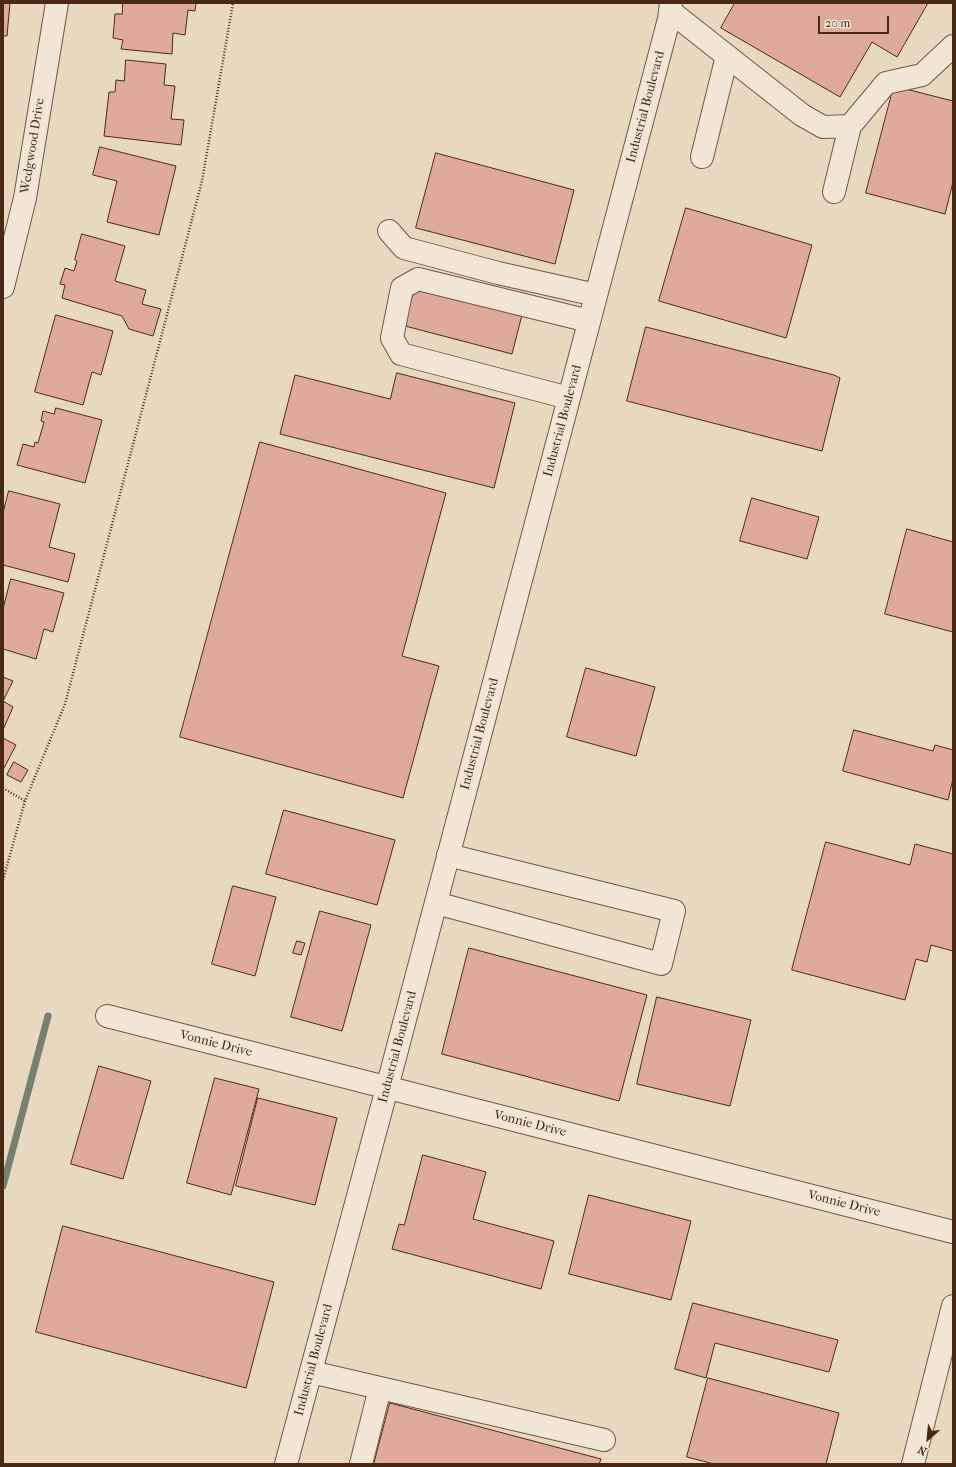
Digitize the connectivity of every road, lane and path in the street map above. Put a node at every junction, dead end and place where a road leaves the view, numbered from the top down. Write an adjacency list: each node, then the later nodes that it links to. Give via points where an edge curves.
1 (57, 3): 10 (street, Wedgwood Drive, via 25,198)
2 (233, 3): 15 (path, via 202,181 182,258 65,704)
3 (671, 7): 5 (street); 11 (street, Industrial Boulevard)
4 (953, 46): 6 (street, via 922,75 886,83)
5 (727, 56): 6 (street, via 802,115 823,127); 7 (street)
6 (850, 126): 8 (street)
7 (702, 157)
8 (834, 192)
9 (389, 231): 11 (street, via 404,248)
10 (3, 287)
11 (596, 295): 12 (street, Industrial Boulevard)
12 (589, 321): 13 (street, Industrial Boulevard); 13 (street, via 418,279 402,288 392,338 401,354)
13 (569, 398): 16 (street, Industrial Boulevard)
14 (3, 788): 15 (path)
15 (25, 801): 17 (path)
16 (448, 855): 18 (street, Industrial Boulevard); 18 (street, via 674,912 661,964)
17 (3, 880)
18 (436, 903): 20 (street, Industrial Boulevard)
19 (107, 1016): 20 (street, Vonnie Drive)
20 (387, 1088): 21 (street, Vonnie Drive); 23 (street, Industrial Boulevard)
21 (953, 1232)
22 (953, 1306): 28 (street)
23 (311, 1372): 24 (street); 26 (street, Industrial Boulevard)
24 (380, 1388): 25 (street); 27 (street)
25 (604, 1440)
26 (286, 1464)
27 (361, 1464)
28 (913, 1464)

